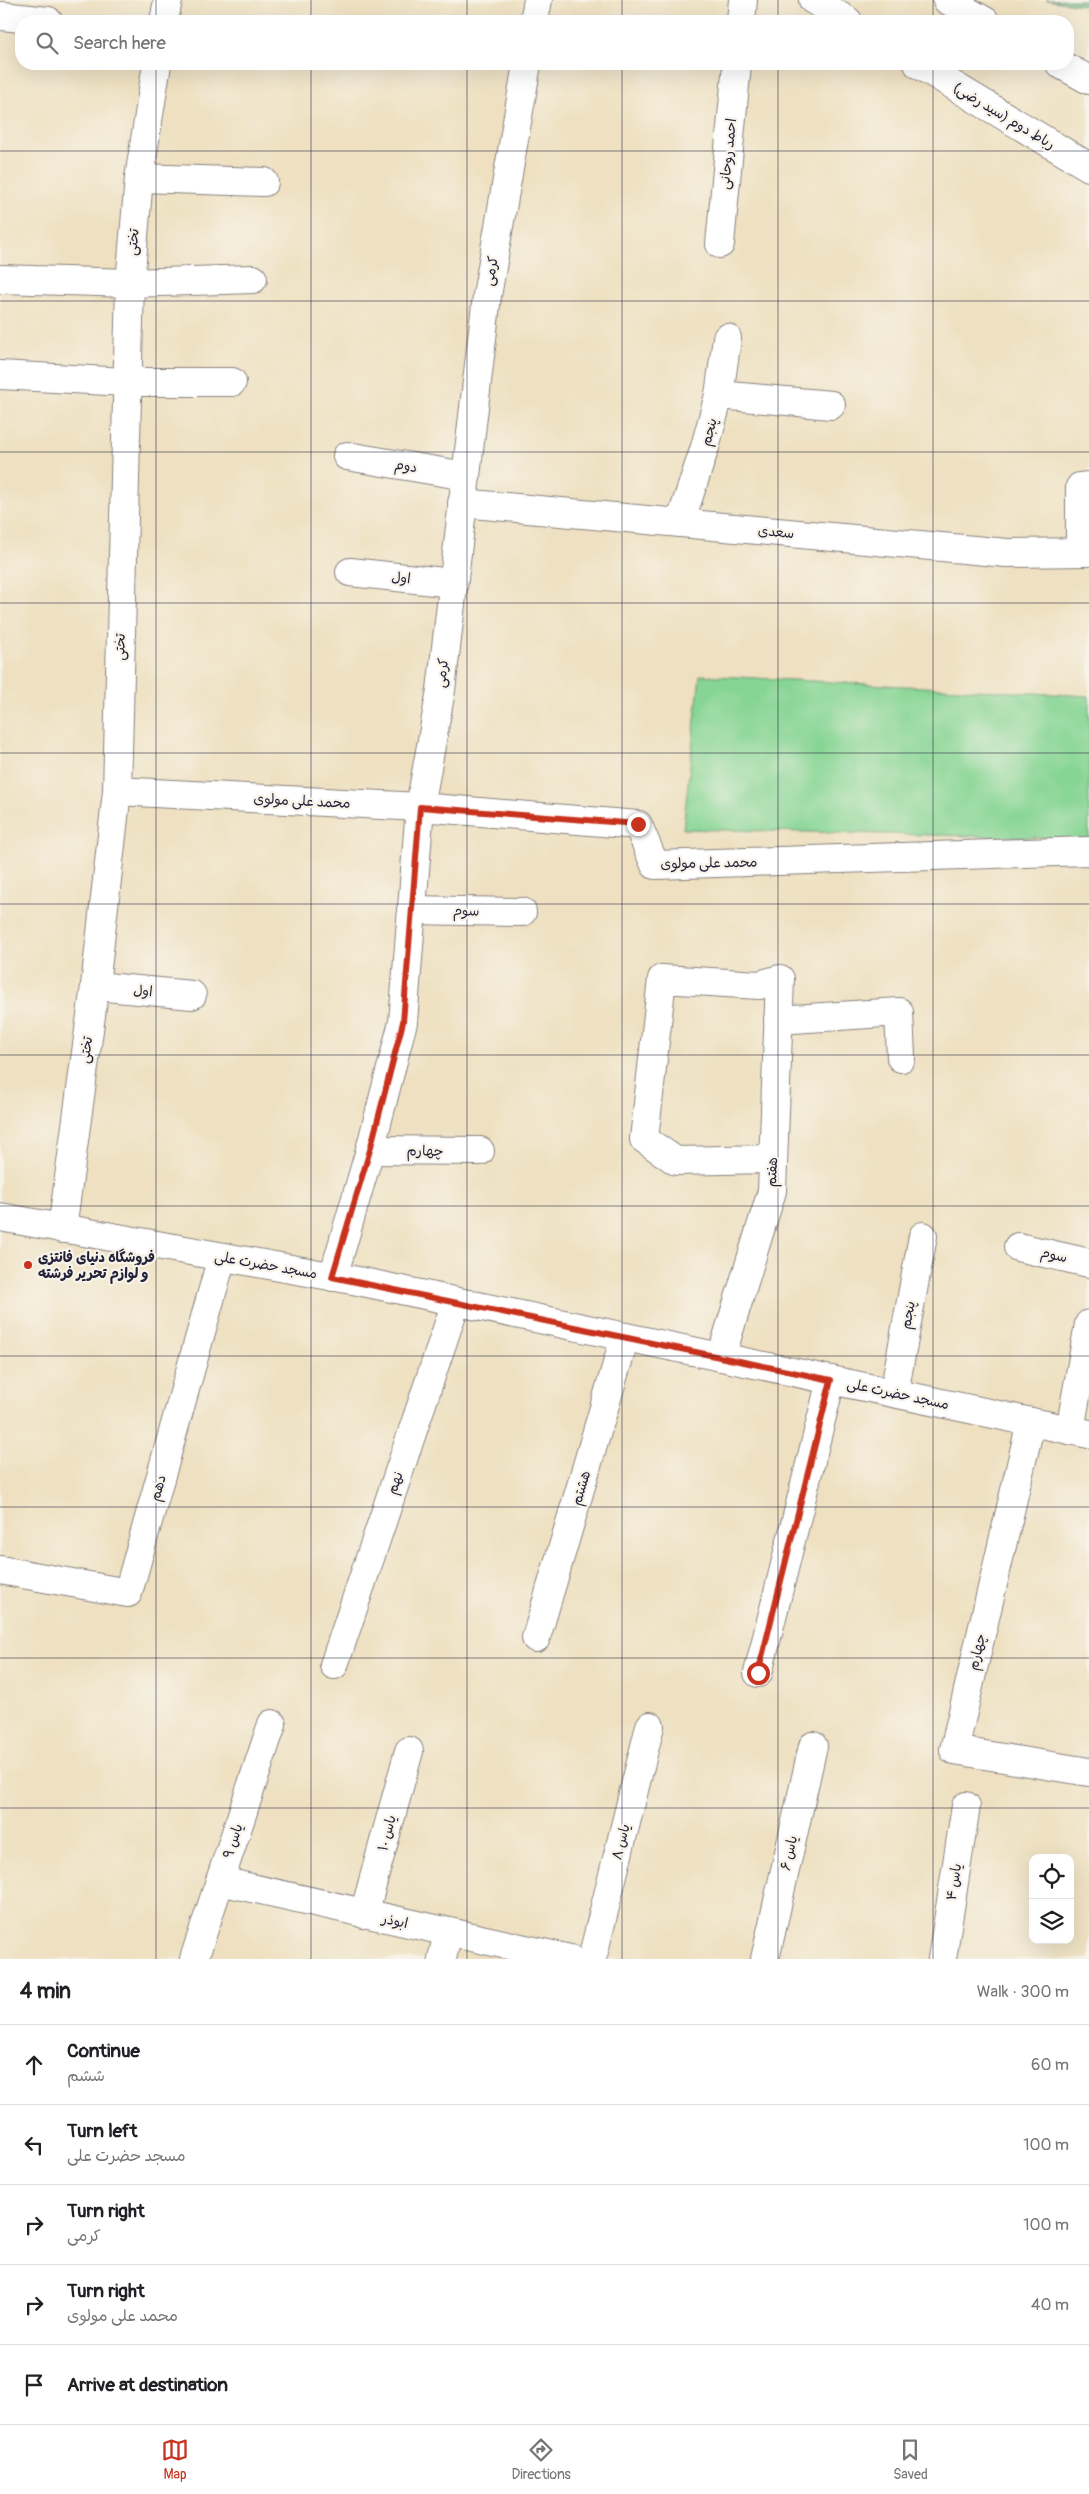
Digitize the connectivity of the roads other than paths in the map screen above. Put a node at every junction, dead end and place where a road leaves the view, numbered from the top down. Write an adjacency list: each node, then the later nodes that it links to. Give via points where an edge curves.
1 (168, 0): 6 (street)
2 (538, 0): 7 (street)
3 (743, 0): 8 (street)
4 (813, 0): 9 (street)
5 (947, 0): 10 (street)
6 (165, 15)
7 (535, 15)
8 (742, 15)
9 (838, 15)
10 (974, 15)
11 (2, 16): 12 (street)
12 (15, 17)
13 (156, 70): 20 (street, تختی)
14 (526, 70): 33 (street, کرمی, via 486,296)
15 (736, 70): 22 (street, احمد روحانی)
16 (928, 70): 19 (street, رباط دوم (سید رضی))
17 (1071, 70): 18 (street)
18 (1089, 80)
19 (1089, 167)
20 (139, 178): 21 (street); 25 (street, تختی)
21 (264, 182)
22 (720, 244)
23 (0, 279): 25 (street)
24 (253, 280): 25 (street)
25 (130, 283): 28 (street, تختی)
26 (727, 338): 30 (street, پنجم)
27 (0, 375): 28 (street)
28 (126, 382): 29 (street); 40 (street, تختی)
29 (232, 382)
30 (719, 395): 31 (street); 36 (street, پنجم)
31 (831, 405)
32 (347, 456): 33 (street, دوم)
33 (466, 476): 35 (street, کرمی)
34 (1089, 486): 37 (street, via 1080,486)
35 (462, 503): 36 (street, سعدی); 39 (street, کرمی)
36 (680, 523): 37 (street, سعدی, via 1007,553)
37 (1084, 552)
38 (350, 572): 39 (street, اول)
39 (453, 584): 41 (street, کرمی, via 441,690)
40 (117, 791): 41 (street, محمد علی مولوی); 45 (street, تختی)
41 (420, 807): 42 (street, محمد علی مولوی, via 638,824 655,865); 43 (street, کرمی)
42 (1089, 851)
43 (411, 910): 44 (street, سوم); 49 (street, کرمی, via 403,1022)
44 (522, 912)
45 (95, 986): 46 (street, اول); 53 (street, تختی)
46 (192, 995)
47 (778, 1020): 48 (street, via 899,1012); 51 (street, هفتم); 51 (street, هفتم, via 780,979 759,985 662,979 644,1139 676,1161)
48 (900, 1058)
49 (370, 1150): 50 (street, چهارم); 58 (street, کرمی)
50 (480, 1151)
51 (773, 1159): 62 (street, هفتم, via 772,1191)
52 (0, 1217): 53 (street, مسجد حضرت علی)
53 (62, 1228): 56 (street, مسجد حضرت علی)
54 (923, 1236): 64 (street, پنجم)
55 (1018, 1247): 57 (street, سوم)
56 (222, 1257): 58 (street, مسجد حضرت علی); 67 (street, دهم, via 128,1593)
57 (1089, 1263)
58 (332, 1277): 59 (street, مسجد حضرت علی)
59 (456, 1302): 61 (street, مسجد حضرت علی); 69 (street, نهم)
60 (1089, 1324): 66 (street)
61 (625, 1337): 62 (street, مسجد حضرت علی); 68 (street, هشتم)
62 (721, 1357): 63 (street, مسجد حضرت علی)
63 (831, 1380): 64 (street, مسجد حضرت علی); 70 (street)
64 (894, 1394): 65 (street, مسجد حضرت علی)
65 (1031, 1422): 66 (street, مسجد حضرت علی); 75 (street, چهارم, via 954,1750)
66 (1079, 1432)
67 (0, 1570)
68 (536, 1638)
69 (334, 1665)
70 (758, 1673)
71 (272, 1724): 77 (street, یاس ۹)
72 (650, 1726): 83 (street, یاس ۸)
73 (813, 1746): 84 (street, یاس ۶)
74 (409, 1751): 78 (street, یاس ۱۰)
75 (1089, 1772)
76 (966, 1806): 85 (street, یاس ۴)
77 (220, 1881): 78 (street, ابوذر); 80 (street, یاس ۹)
78 (364, 1914): 79 (street, ابوذر)
79 (448, 1932): 81 (street); 82 (street, ابوذر)
80 (194, 1959)
81 (442, 1959)
82 (570, 1959)
83 (592, 1959)
84 (765, 1959)
85 (942, 1959)

